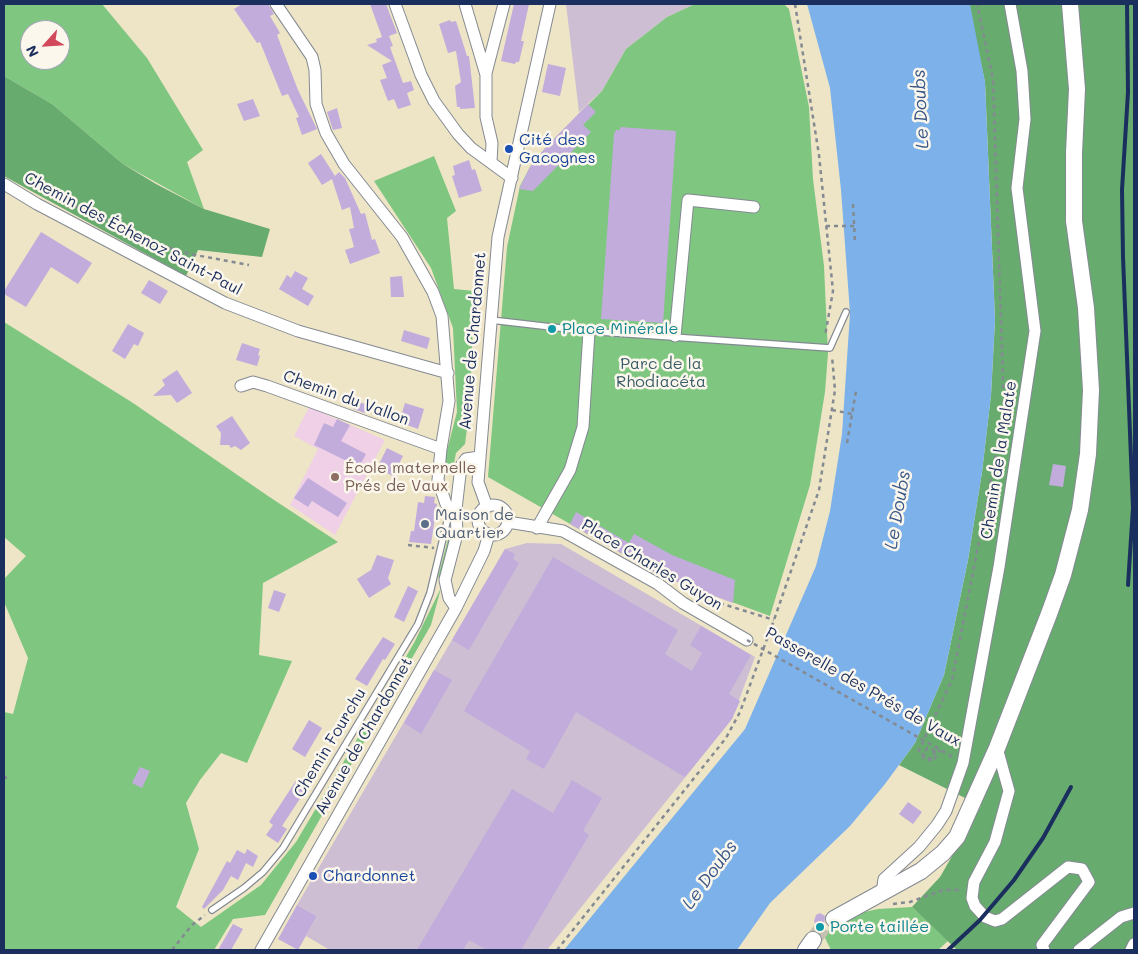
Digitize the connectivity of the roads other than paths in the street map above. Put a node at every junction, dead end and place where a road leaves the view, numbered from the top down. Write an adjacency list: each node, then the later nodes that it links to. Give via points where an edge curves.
1 (276, 4): 17 (street, via 312,56 316,104 326,133 344,164 402,237 432,292 442,316)
2 (395, 4): 9 (street, via 420,75 434,101 471,148)
3 (465, 4): 8 (street)
4 (504, 4): 8 (street)
5 (550, 4): 10 (street, Avenue de Chardonnet)
6 (1010, 4): 29 (street, Chemin de la Malate, via 1022,71 1025,119 1018,188 1035,330 999,568 946,811 919,847 884,879)
7 (1070, 4): 28 (main road, via 1077,72 1074,221 1090,348 1088,454 1080,510 1063,575)
8 (486, 75): 9 (street)
9 (491, 162): 10 (street)
10 (512, 178): 14 (street, Avenue de Chardonnet, via 498,237)
11 (4, 184): 17 (street, Chemin des Échenoz Saint-Paul, via 225,303 298,331)
12 (754, 207): 16 (street, via 688,200)
13 (846, 312): 16 (lane, via 830,348)
14 (491, 320): 15 (lane); 20 (street, Avenue de Chardonnet)
15 (589, 331): 16 (lane); 24 (street, via 583,427 570,470)
16 (675, 336)
17 (448, 373): 19 (street, via 449,401)
18 (241, 386): 19 (street, Chemin du Vallon, via 252,382 266,386)
19 (441, 449): 22 (street, via 438,480 446,504)
20 (479, 457): 21 (street, Avenue de Chardonnet, via 478,482); 22 (street, via 462,461)
21 (487, 506): 23 (street, via 496,505 504,510); 25 (street, via 480,514 479,523)
22 (453, 509): 26 (street, via 457,534 445,580 449,598); 30 (lane, Chemin Fourchu, via 418,624 283,848 263,872)
23 (508, 522): 24 (street, Place Charles Guyon); 25 (street, via 499,534)
24 (537, 528): 27 (street, Place Charles Guyon, via 563,531 658,584 683,603)
25 (489, 534): 26 (street, Avenue de Chardonnet)
26 (456, 608): 34 (street, Avenue de Chardonnet)
27 (747, 640)
28 (997, 748): 29 (main road, via 957,837 943,853); 35 (street, via 1010,791 995,842 972,890 972,898 980,912 996,921 1009,916 1068,867 1082,869 1089,882 1042,945)
29 (886, 899): 32 (main road)
30 (212, 910)
31 (1134, 913): 36 (street, via 1121,917)
32 (834, 919)
33 (1134, 944): 37 (street)
34 (261, 950)
35 (1044, 950)
36 (1079, 950)
37 (1131, 950)

